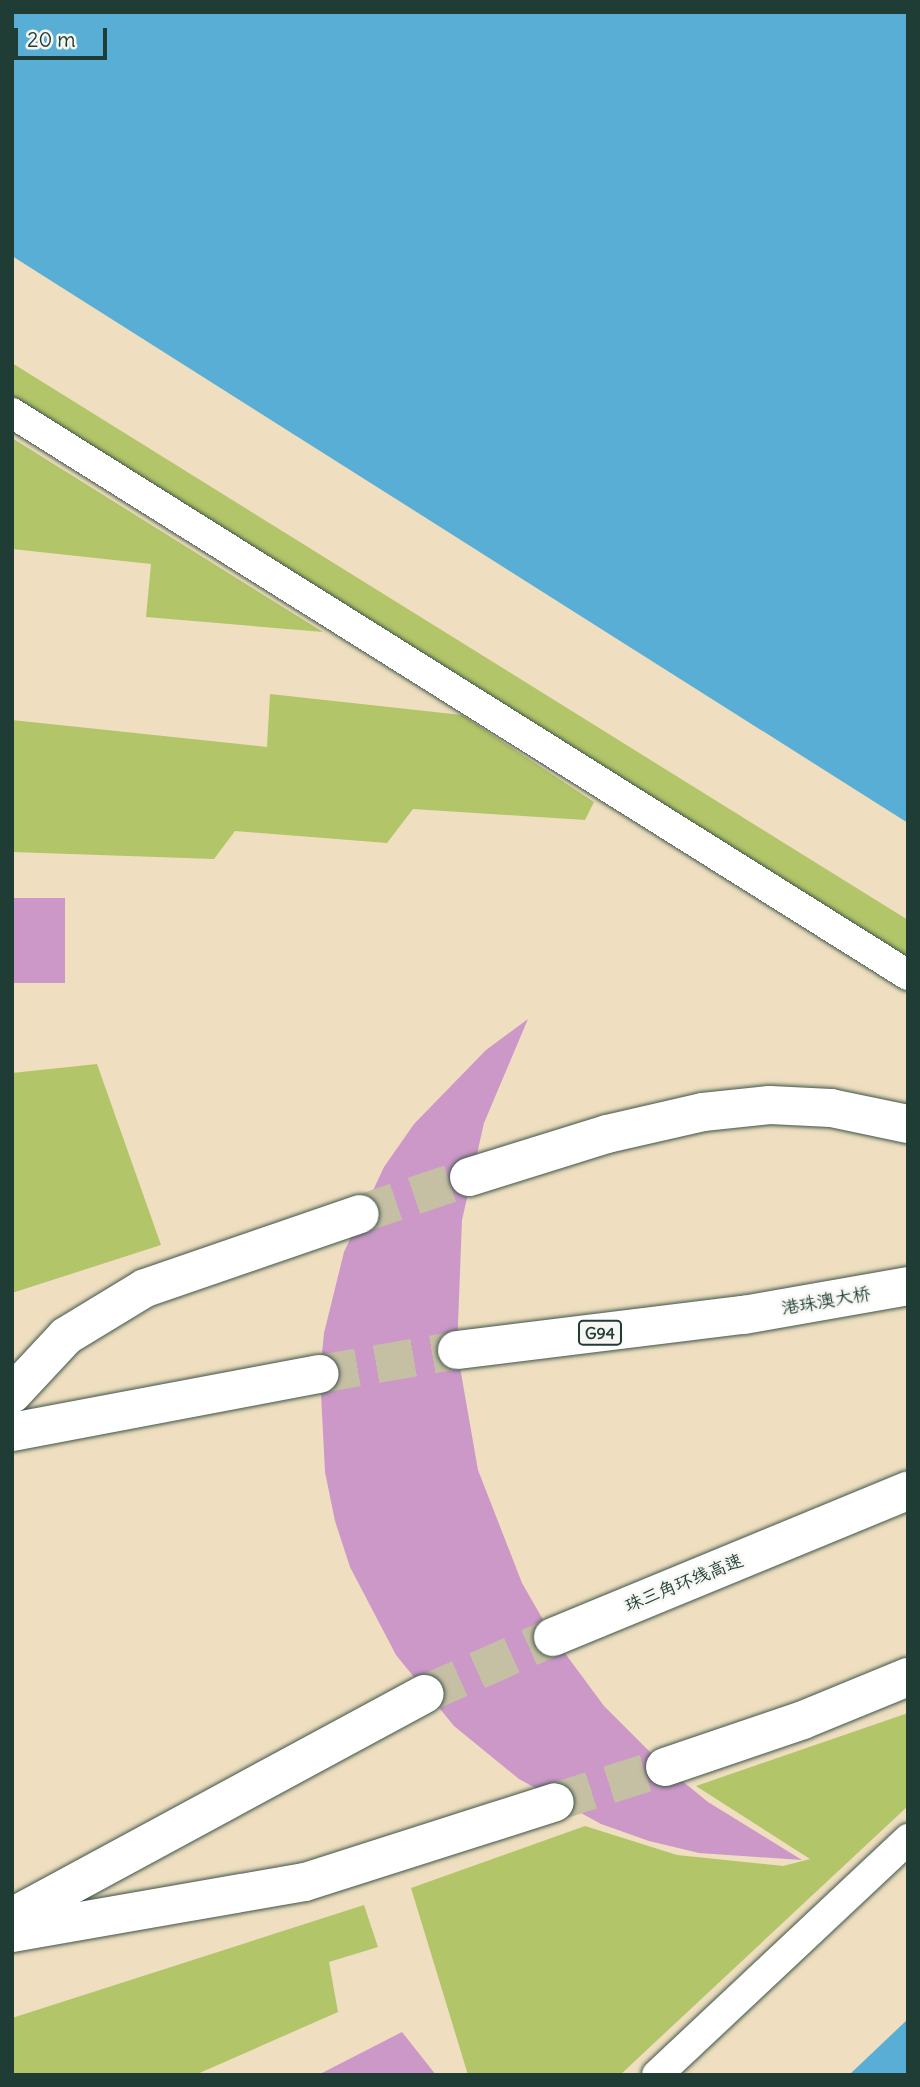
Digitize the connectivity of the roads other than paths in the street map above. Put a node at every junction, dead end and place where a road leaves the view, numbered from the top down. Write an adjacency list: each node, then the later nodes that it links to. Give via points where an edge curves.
1 (12, 413): 2 (lane)
2 (908, 975)
3 (908, 1124): 4 (highway, via 831,1108 770,1105 703,1112 607,1134)
4 (469, 1177)
5 (360, 1213): 9 (highway, via 145,1288 66,1336)
6 (908, 1286): 7 (highway, 港珠澳大桥 / G94, via 744,1315)
7 (457, 1350)
8 (320, 1374): 10 (highway)
9 (12, 1394)
10 (12, 1432)
11 (908, 1491): 12 (highway, 珠三角环线高速)
12 (553, 1637)
13 (908, 1677): 15 (highway, via 803,1720)
14 (425, 1695): 18 (highway)
15 (665, 1767)
16 (555, 1802): 19 (highway, via 305,1882)
17 (908, 1839): 20 (lane)
18 (12, 1917)
19 (12, 1933)
20 (657, 2075)

